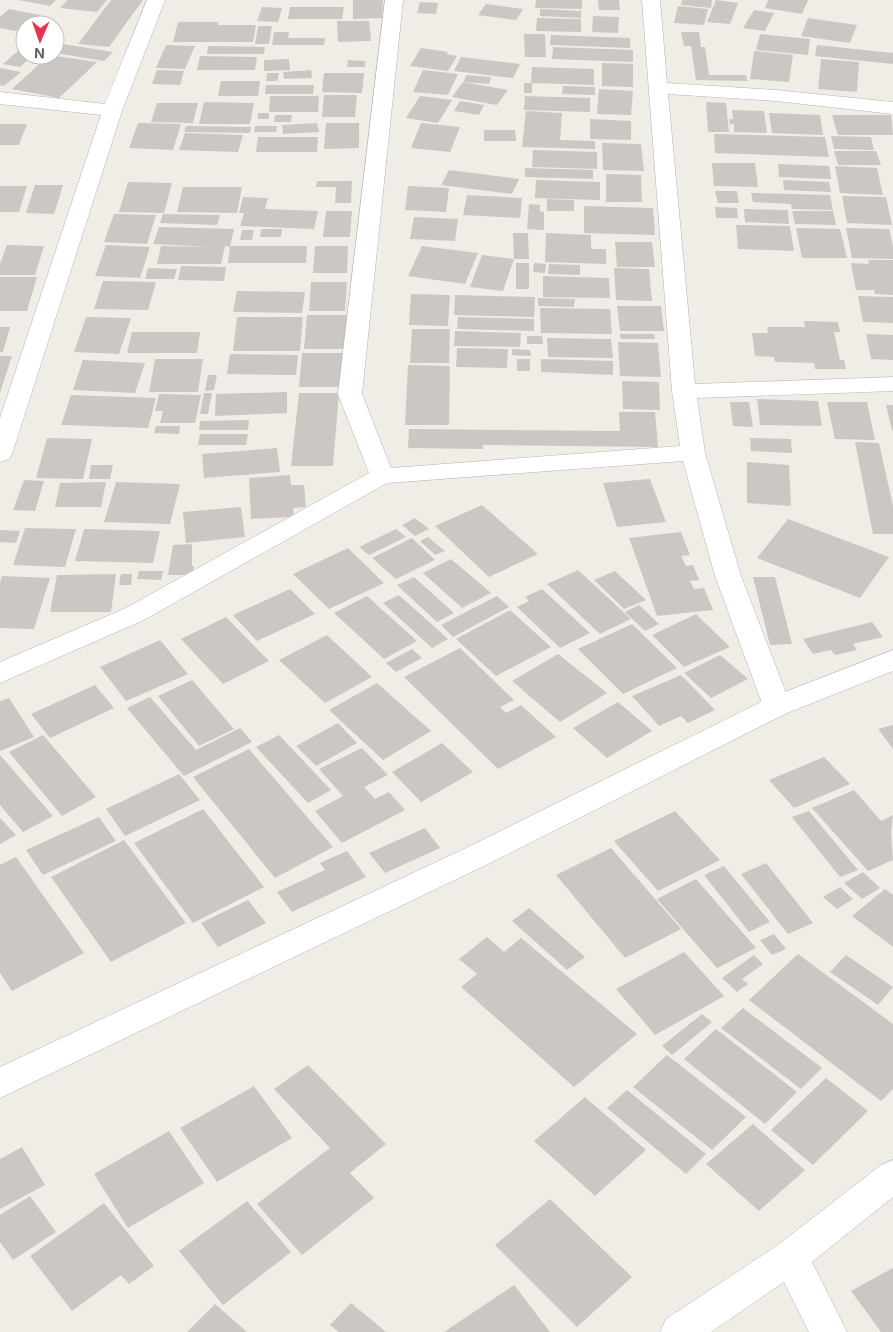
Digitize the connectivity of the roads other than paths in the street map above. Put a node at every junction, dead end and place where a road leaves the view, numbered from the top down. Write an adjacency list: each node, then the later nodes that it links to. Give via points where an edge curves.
1 (156, 0): 7 (street)
2 (394, 0): 12 (street, via 350,394)
3 (651, 0): 4 (street)
4 (658, 88): 6 (street, via 819,98); 9 (street)
5 (0, 98): 7 (street)
6 (893, 108)
7 (112, 111): 11 (street)
8 (893, 384): 9 (street)
9 (684, 391): 10 (street)
10 (693, 453): 12 (street); 15 (street, via 728,576)
11 (0, 454)
12 (382, 476): 14 (street, via 135,614)
13 (893, 660): 15 (street)
14 (0, 673)
15 (777, 706): 16 (street, via 475,857)
16 (0, 1083)
17 (893, 1176): 18 (street)
18 (791, 1257): 19 (street); 20 (street)
19 (679, 1332)
20 (828, 1332)

